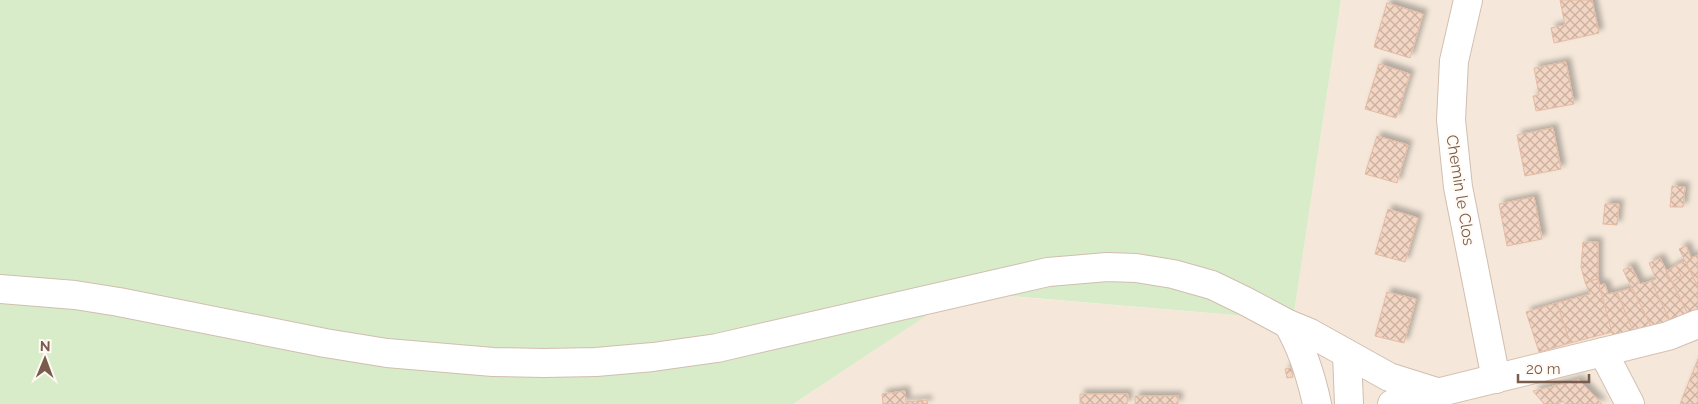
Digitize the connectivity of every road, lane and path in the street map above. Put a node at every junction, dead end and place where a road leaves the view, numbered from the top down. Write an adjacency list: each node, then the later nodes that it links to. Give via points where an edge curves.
1 (1468, 0): 7 (street, Chemin le Clos, via 1454,60 1451,120 1458,187)
2 (0, 288): 3 (street, via 119,302 386,353 501,362 596,362 717,348 1048,272 1107,267 1172,274 1212,285)
3 (1288, 324): 6 (street); 9 (street, via 1305,358)
4 (1698, 324): 5 (street, via 1668,336)
5 (1603, 352): 7 (street); 12 (street)
6 (1347, 354): 8 (street, via 1389,377); 10 (street)
7 (1496, 379): 8 (street)
8 (1440, 393): 11 (street)
9 (1317, 404)
10 (1349, 404)
11 (1392, 404)
12 (1630, 404)

